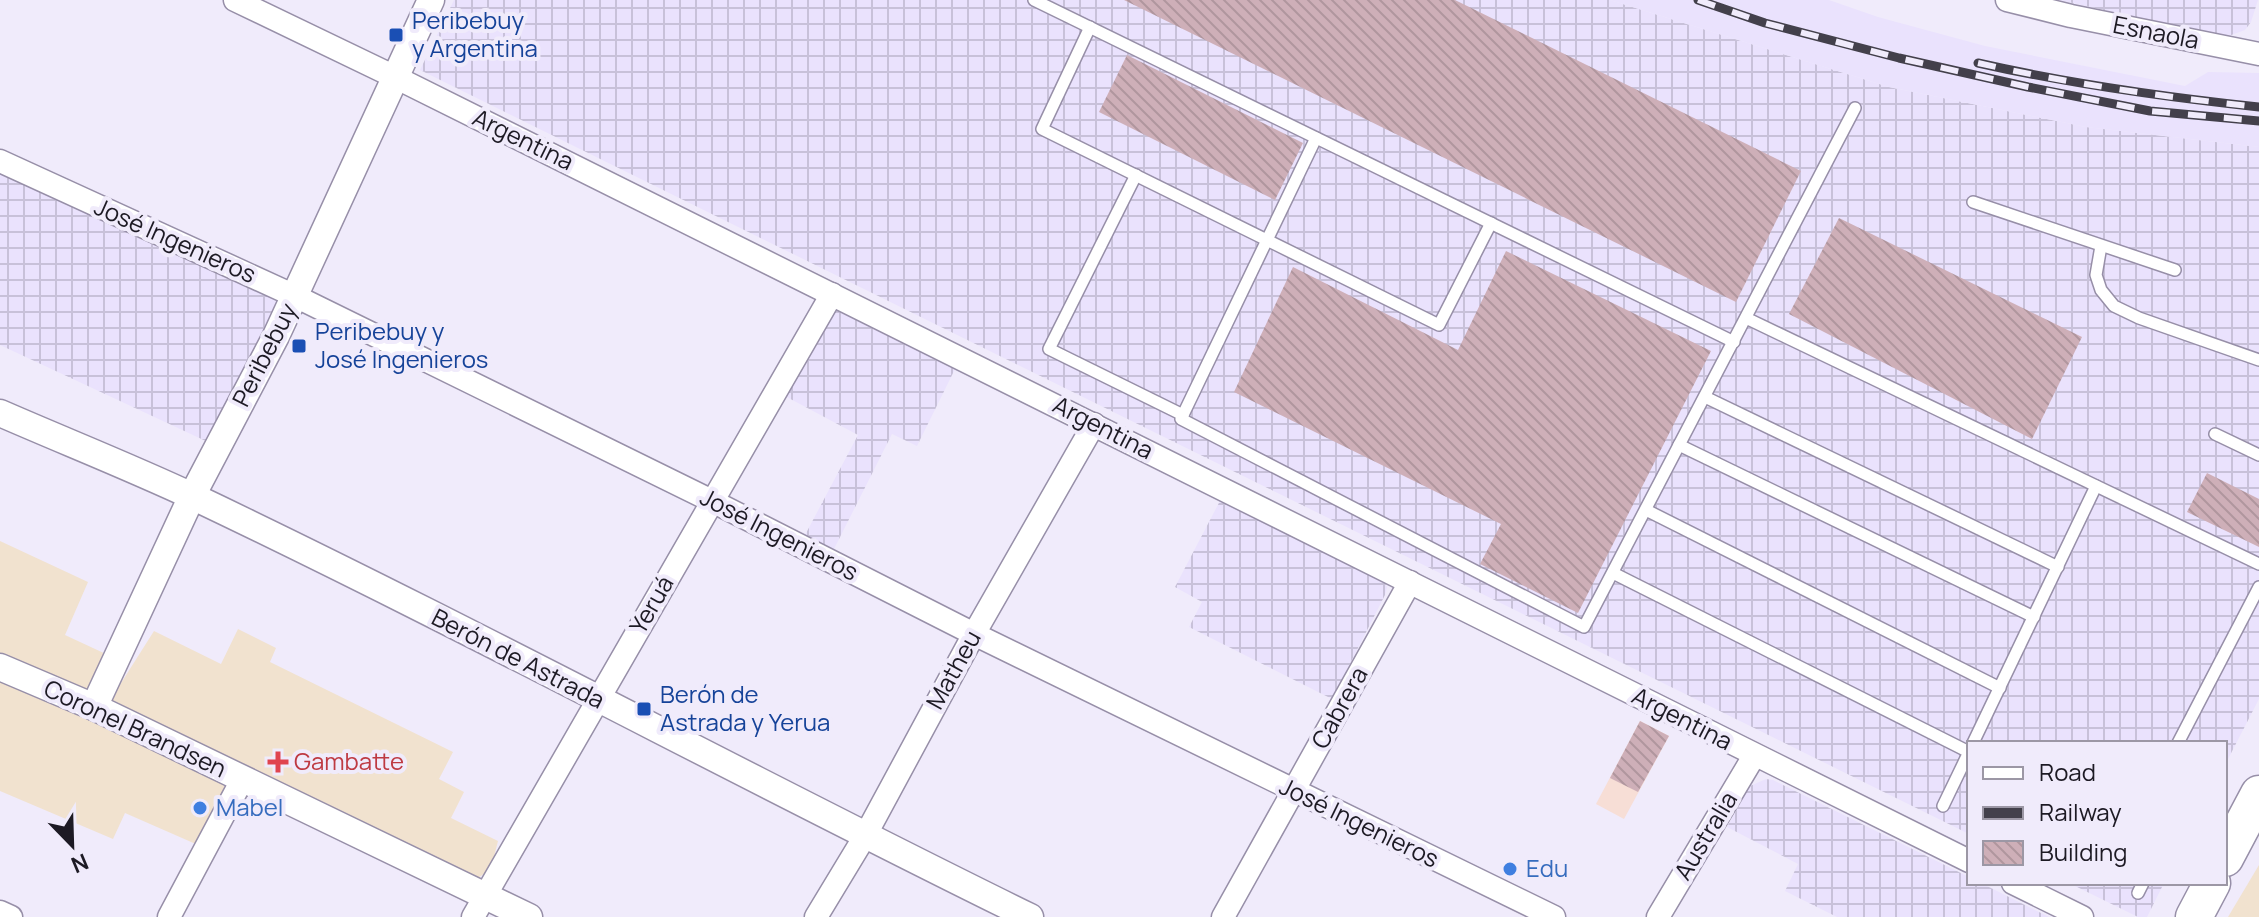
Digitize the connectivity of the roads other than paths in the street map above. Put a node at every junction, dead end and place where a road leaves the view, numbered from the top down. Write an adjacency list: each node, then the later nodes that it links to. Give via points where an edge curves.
1 (235, 0): 7 (street, Argentina)
2 (431, 0): 7 (street, Peribebuy)
3 (1034, 0): 5 (lane)
4 (2007, 0): 6 (street, Esnaola)
5 (1090, 27): 9 (lane); 11 (lane, via 1042,129)
6 (2259, 53)
7 (395, 77): 17 (street, Argentina); 18 (street, Peribebuy)
8 (1855, 108): 19 (lane)
9 (1316, 138): 13 (lane); 14 (lane)
10 (0, 161): 18 (street, José Ingenieros)
11 (1136, 175): 14 (lane); 24 (lane, via 1049,349)
12 (1973, 202): 15 (lane)
13 (1491, 223): 14 (lane, via 1439,325); 20 (lane)
14 (1268, 241): 24 (lane)
15 (2101, 246): 16 (lane); 21 (lane, via 2096,275 2114,306)
16 (2175, 270)
17 (832, 294): 25 (street, Argentina); 31 (street, Yeruá)
18 (295, 296): 30 (street, Peribebuy); 31 (street, José Ingenieros)
19 (1746, 318): 20 (lane); 29 (lane)
20 (1734, 342): 22 (lane)
21 (2259, 360)
22 (1705, 397): 27 (lane); 34 (lane)
23 (0, 413): 30 (street, Berón de Astrada)
24 (1183, 415): 35 (lane, via 1181,419 1584,627)
25 (1094, 424): 36 (street, Argentina); 39 (street, Matheu)
26 (2215, 434): 28 (lane)
27 (1679, 445): 32 (lane); 38 (lane)
28 (2259, 455)
29 (2096, 486): 33 (lane); 34 (lane)
30 (192, 496): 42 (street, Berón de Astrada); 43 (street, Peribebuy)
31 (712, 501): 39 (street, José Ingenieros); 42 (street, Yeruá)
32 (1646, 510): 35 (lane); 41 (lane)
33 (2259, 564)
34 (2058, 567): 38 (lane)
35 (1613, 573): 46 (lane)
36 (1410, 582): 47 (street, Argentina); 50 (street, Cabrera)
37 (2259, 587): 45 (lane)
38 (2034, 617): 41 (lane)
39 (974, 634): 50 (street, José Ingenieros); 53 (street, Matheu)
40 (0, 667): 43 (street, Coronel Brandsen)
41 (2000, 688): 44 (lane)
42 (599, 699): 53 (street, Berón de Astrada); 58 (street, Yeruá)
43 (94, 707): 49 (street, Coronel Brandsen)
44 (1974, 741)
45 (2179, 741)
46 (1967, 751)
47 (1754, 756): 55 (street, Argentina); 67 (street, Australia)
48 (1967, 756): 52 (lane)
49 (242, 780): 58 (street, Coronel Brandsen); 61 (street)
50 (1294, 791): 65 (street, Cabrera); 66 (street, José Ingenieros)
51 (2259, 794): 54 (highway)
52 (1943, 806)
53 (865, 836): 63 (street, Matheu); 64 (street, Berón de Astrada)
54 (2227, 854)
55 (1967, 860)
56 (2017, 885): 68 (street)
57 (2211, 885): 69 (highway)
58 (479, 906): 62 (street, Coronel Brandsen)
59 (0, 912): 60 (street)
60 (11, 917)
61 (169, 917)
62 (529, 917)
63 (816, 917)
64 (1030, 917)
65 (1223, 917)
66 (1554, 917)
67 (1658, 917)
68 (2082, 917)
69 (2194, 917)

